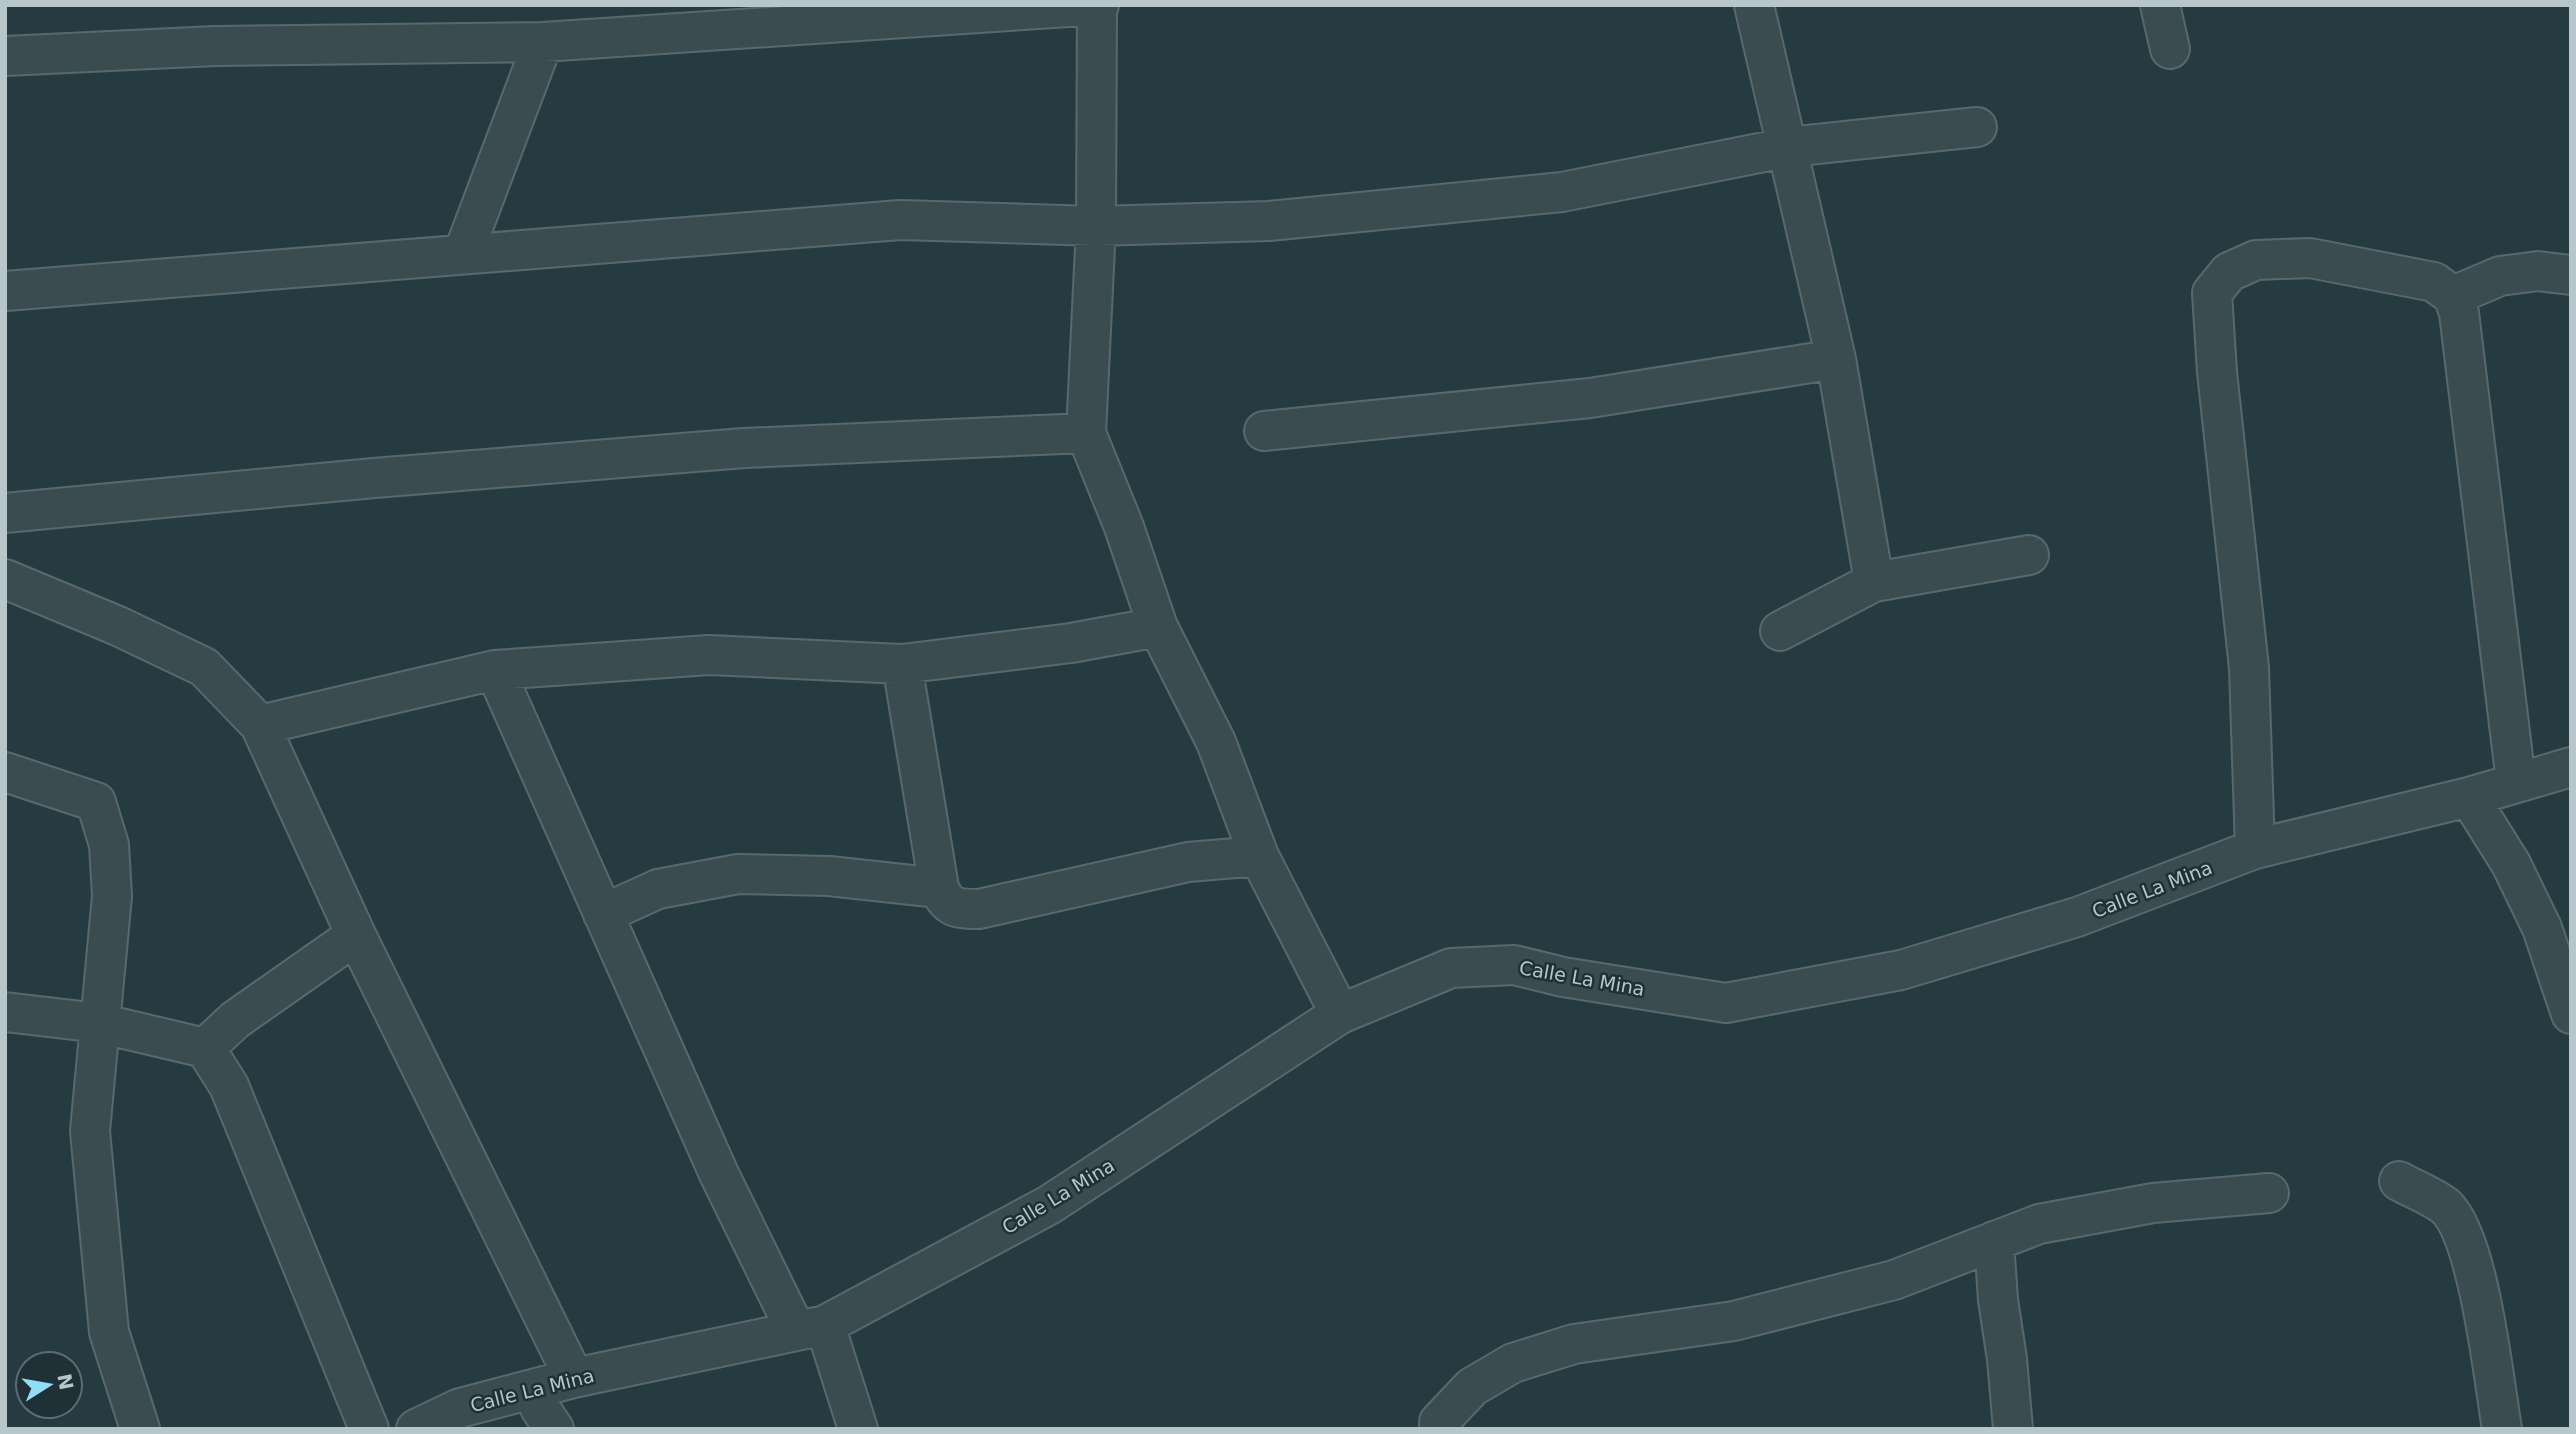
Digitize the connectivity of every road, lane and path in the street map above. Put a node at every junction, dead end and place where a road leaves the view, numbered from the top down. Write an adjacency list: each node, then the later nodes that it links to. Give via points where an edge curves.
1 (1098, 5): 4 (street); 9 (street)
2 (1754, 5): 8 (street)
3 (2160, 5): 5 (street)
4 (543, 42): 6 (street, via 215,46); 10 (street)
5 (2170, 48)
6 (5, 56)
7 (1977, 127): 8 (street)
8 (1788, 147): 9 (street, via 1562,192 1269,221); 14 (street)
9 (1096, 226): 10 (street, via 900,219); 16 (street)
10 (463, 254): 12 (street)
11 (2571, 275): 13 (street, via 2538,271 2500,276)
12 (5, 291)
13 (2453, 296): 28 (street, via 2459,313); 30 (street, via 2434,282 2310,257 2256,260 2229,272 2212,293 2249,668)
14 (1836, 359): 15 (street, via 1590,398); 20 (street)
15 (1264, 430)
16 (1086, 433): 17 (street, via 744,448); 21 (street)
17 (5, 513)
18 (2029, 555): 20 (street)
19 (5, 579): 25 (street, via 204,667)
20 (1874, 582): 22 (street)
21 (1158, 627): 23 (street); 31 (street, via 1216,742)
22 (1780, 631)
23 (902, 664): 24 (street, via 709,655); 32 (street)
24 (495, 670): 25 (street); 33 (street)
25 (260, 725): 34 (street)
26 (2571, 767): 28 (street, Calle La Mina)
27 (5, 772): 38 (street, via 96,802 109,845 112,897)
28 (2516, 782): 29 (street, Calle La Mina)
29 (2469, 797): 30 (street, Calle La Mina); 37 (street, via 2511,864 2542,928)
30 (2255, 849): 36 (street, Calle La Mina, via 2077,917 1901,970 1726,1003 1514,965 1451,968)
31 (1259, 856): 32 (street, via 1188,862 979,909 959,909 944,901); 36 (street)
32 (939, 888): 33 (street, via 829,876 738,874 658,889)
33 (603, 914): 43 (street, via 719,1174)
34 (356, 935): 39 (street, via 235,1020); 44 (street)
35 (5, 1012): 38 (street)
36 (1340, 1014): 43 (street, Calle La Mina, via 1049,1205)
37 (2571, 1014)
38 (99, 1023): 39 (street); 46 (street, via 90,1131 107,1318)
39 (205, 1048): 47 (street, via 229,1086)
40 (2399, 1181): 52 (street, via 2446,1208 2466,1240)
41 (2269, 1193): 42 (street, via 2153,1203 2039,1224)
42 (1994, 1241): 50 (street, via 1894,1280 1748,1317 1574,1344 1513,1363 1472,1387 1439,1422); 51 (street)
43 (811, 1328): 44 (street, Calle La Mina); 49 (street)
44 (574, 1378): 45 (street, Calle La Mina)
45 (539, 1414): 48 (street, Calle La Mina, via 460,1408)
46 (140, 1429)
47 (369, 1429)
48 (416, 1429)
49 (858, 1429)
50 (1439, 1429)
51 (2013, 1429)
52 (2502, 1429)

